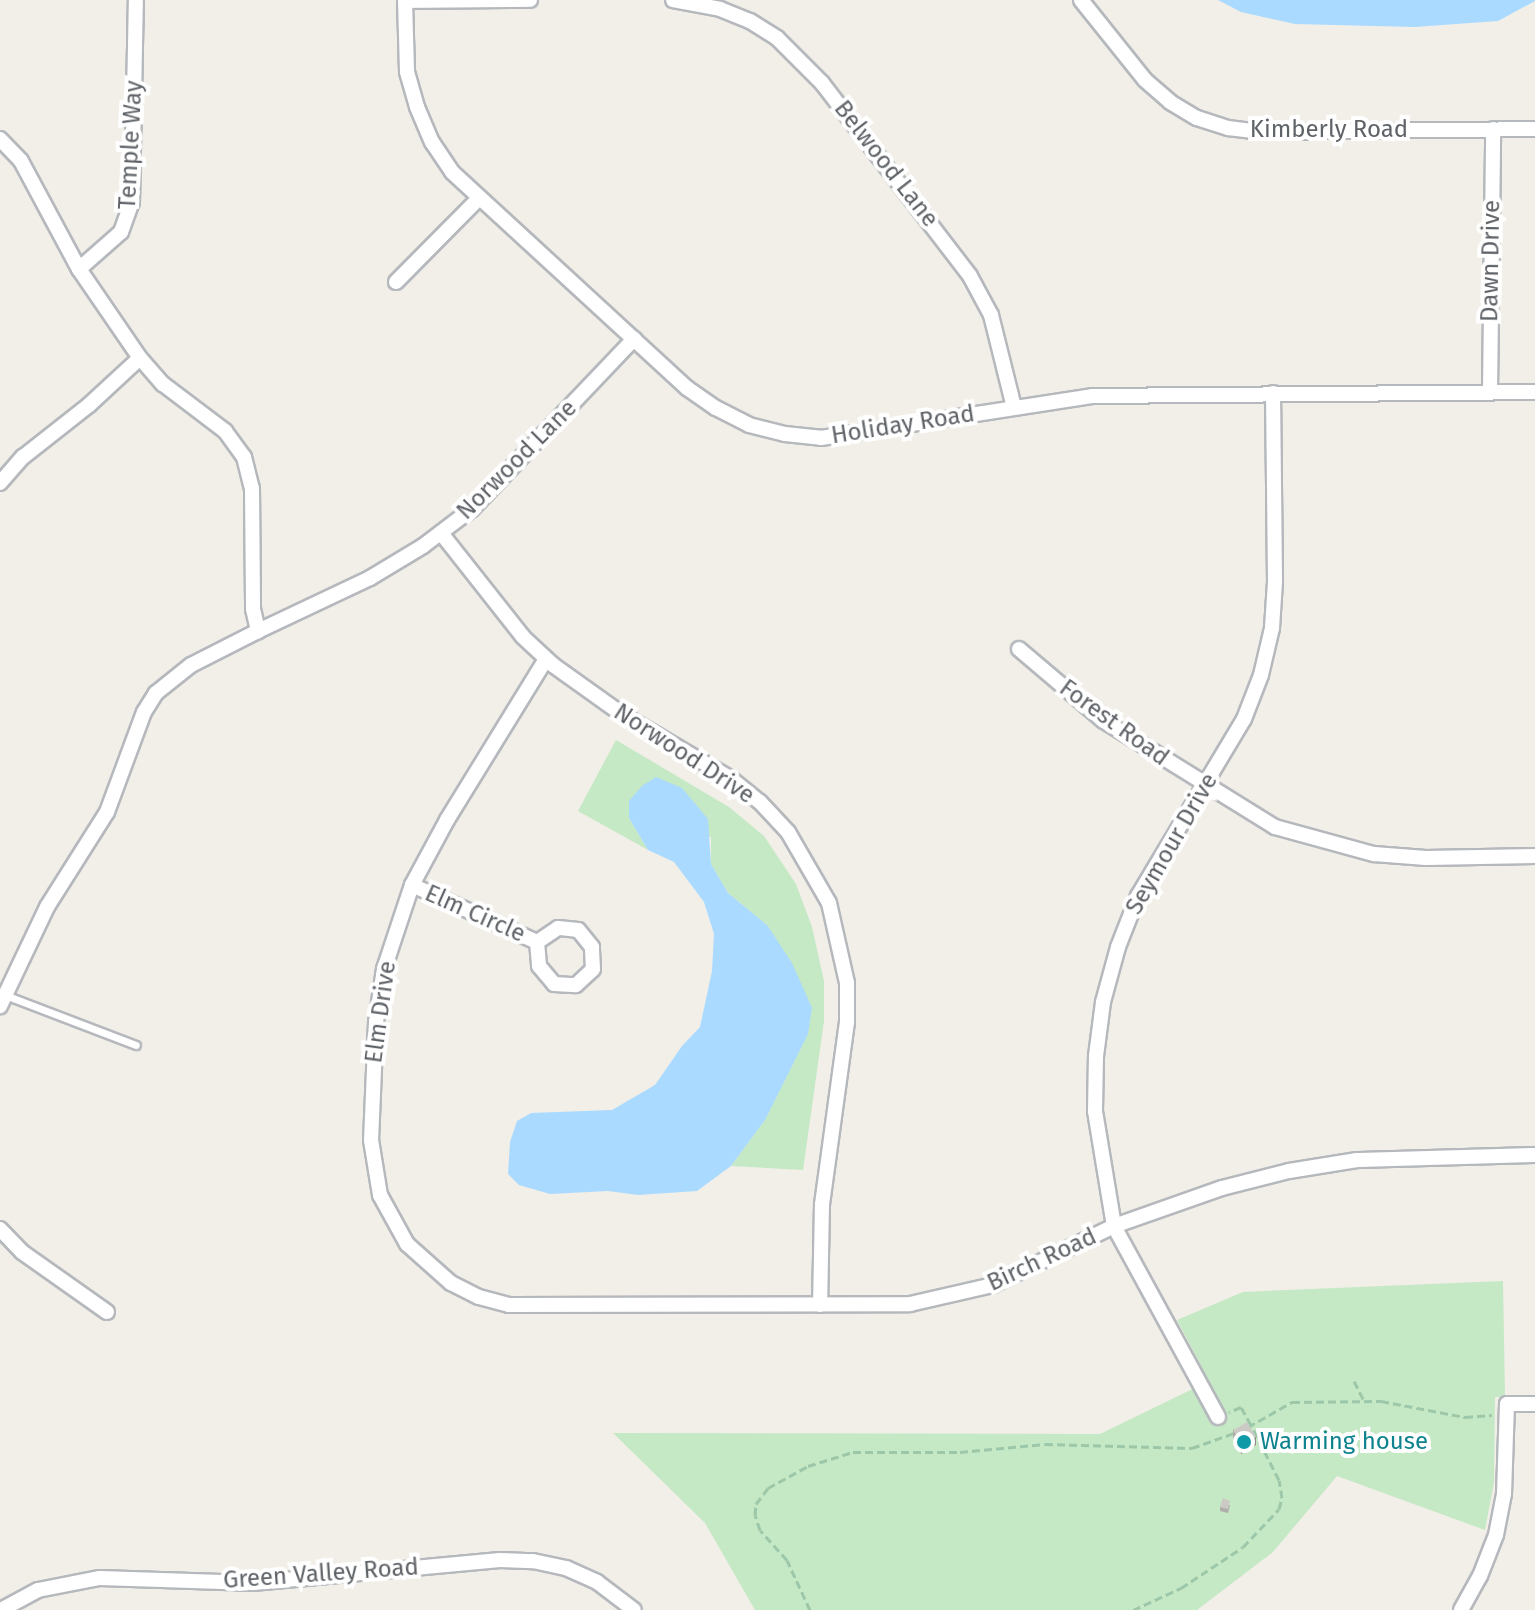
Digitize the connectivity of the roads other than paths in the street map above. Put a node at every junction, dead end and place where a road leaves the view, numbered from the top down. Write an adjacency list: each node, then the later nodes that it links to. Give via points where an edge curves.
1 (136, 0): 10 (street, Temple Way, via 132,202 121,232)
2 (405, 0): 3 (street); 9 (street, Holiday Road, via 407,72 417,107 438,152)
3 (530, 0)
4 (673, 0): 17 (street, Belwood Lane, via 750,21 777,38 822,83 970,276 991,315)
5 (1081, 0): 6 (street, Kimberly Road, via 1145,80 1170,102 1208,122 1260,132)
6 (1493, 129): 7 (street, Kimberly Road); 14 (street, Dawn Drive)
7 (1535, 129)
8 (0, 139): 10 (street, via 21,161)
9 (478, 199): 11 (street); 12 (street, Holiday Road)
10 (79, 269): 13 (street)
11 (396, 282)
12 (634, 339): 17 (street, Holiday Road, via 716,408 749,425 785,434 857,436); 19 (street, Norwood Lane, via 517,466)
13 (140, 358): 18 (street, via 23,457); 20 (street, via 163,384 225,431 244,457 252,488 253,609)
14 (1490, 392): 15 (street, Holiday Road); 16 (street, Holiday Road)
15 (1535, 392)
16 (1273, 393): 17 (street, Holiday Road, via 1092,396); 23 (street, Seymour Drive, via 1272,628 1244,719)
17 (1014, 407)
18 (0, 483)
19 (441, 533): 20 (street, Norwood Lane, via 370,578); 22 (street, Norwood Drive)
20 (258, 631): 27 (street, Norwood Lane, via 191,665 156,693 107,812 47,907)
21 (1019, 649): 23 (street, Forest Road, via 1104,721)
22 (546, 659): 25 (street, Elm Drive); 32 (street, Norwood Drive, via 586,691 730,778 760,802 788,832 829,903 847,983 847,1022 822,1204)
23 (1204, 785): 24 (street, Forest Road, via 1275,827 1374,854); 30 (street, Seymour Drive, via 1138,896 1103,1002 1095,1111)
24 (1535, 856)
25 (412, 885): 26 (street, Elm Circle); 33 (street, Elm Drive, via 384,969 376,1022 371,1140 380,1195 407,1244 451,1283 479,1297)
26 (537, 942): 26 (street, Elm Circle, via 539,966 554,984 576,985 593,969 592,947 578,930 558,928)
27 (2, 1000): 28 (lane)
28 (136, 1045)
29 (1535, 1155): 30 (street, Birch Road, via 1357,1160 1289,1171)
30 (1114, 1226): 32 (street, Birch Road, via 1032,1269 951,1297 910,1304); 36 (street, Seymour Drive)
31 (0, 1229): 34 (street, via 22,1252)
32 (820, 1305): 33 (street, Birch Road)
33 (540, 1307)
34 (107, 1312)
35 (1535, 1404): 39 (street, via 1507,1408 1504,1494 1496,1535)
36 (1218, 1417)
37 (1, 1610): 38 (street, Green Valley Road, via 38,1590 100,1578 253,1583 500,1560 566,1568 597,1582)
38 (634, 1610)
39 (1461, 1610)

